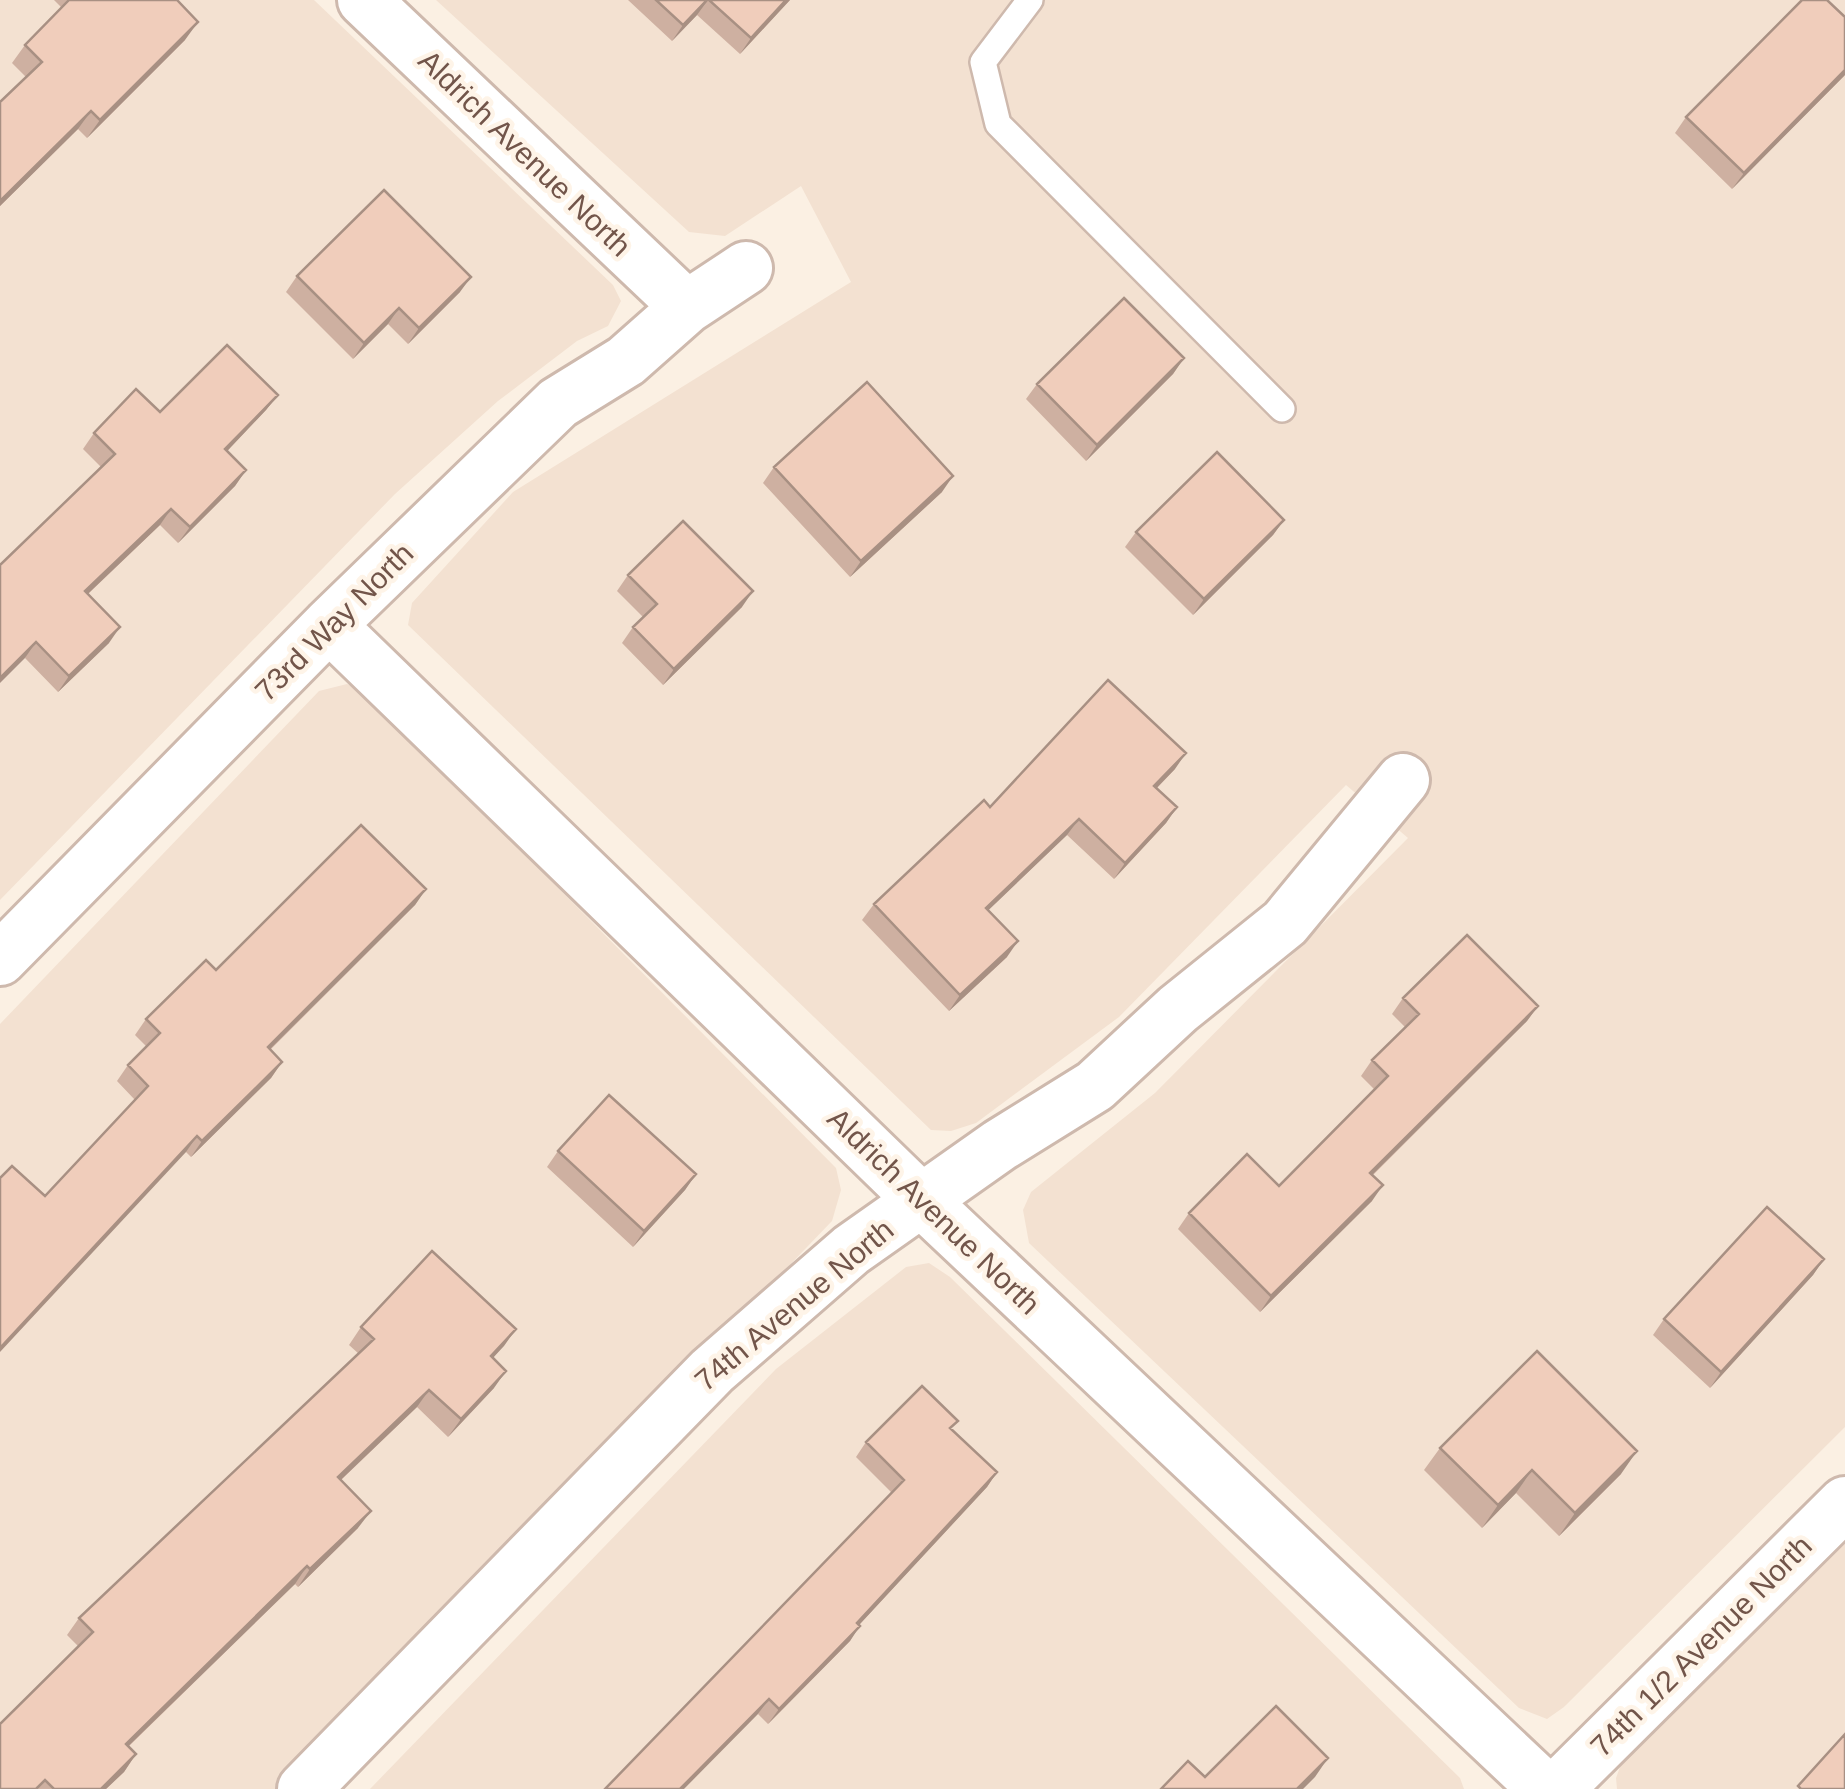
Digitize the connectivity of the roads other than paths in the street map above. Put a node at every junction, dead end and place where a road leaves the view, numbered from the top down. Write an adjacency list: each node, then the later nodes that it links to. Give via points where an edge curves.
1 (364, 0): 4 (street, Aldrich Avenue North)
2 (1030, 0): 5 (lane, via 983,62 998,124)
3 (746, 268): 4 (street, 73rd Way North)
4 (687, 307): 6 (street, 73rd Way North, via 626,361 558,403)
5 (1282, 409)
6 (329, 625): 8 (street, 73rd Way North); 9 (street, Aldrich Avenue North)
7 (1403, 780): 9 (street, 74th Avenue North, via 1285,923 1094,1086)
8 (0, 959)
9 (921, 1200): 11 (street, 74th Avenue North, via 851,1250 712,1371); 12 (street, Aldrich Avenue North)
10 (1845, 1503): 13 (street, 74th 1/2 Avenue North)
11 (304, 1789)
12 (1545, 1789)
13 (1557, 1789)

